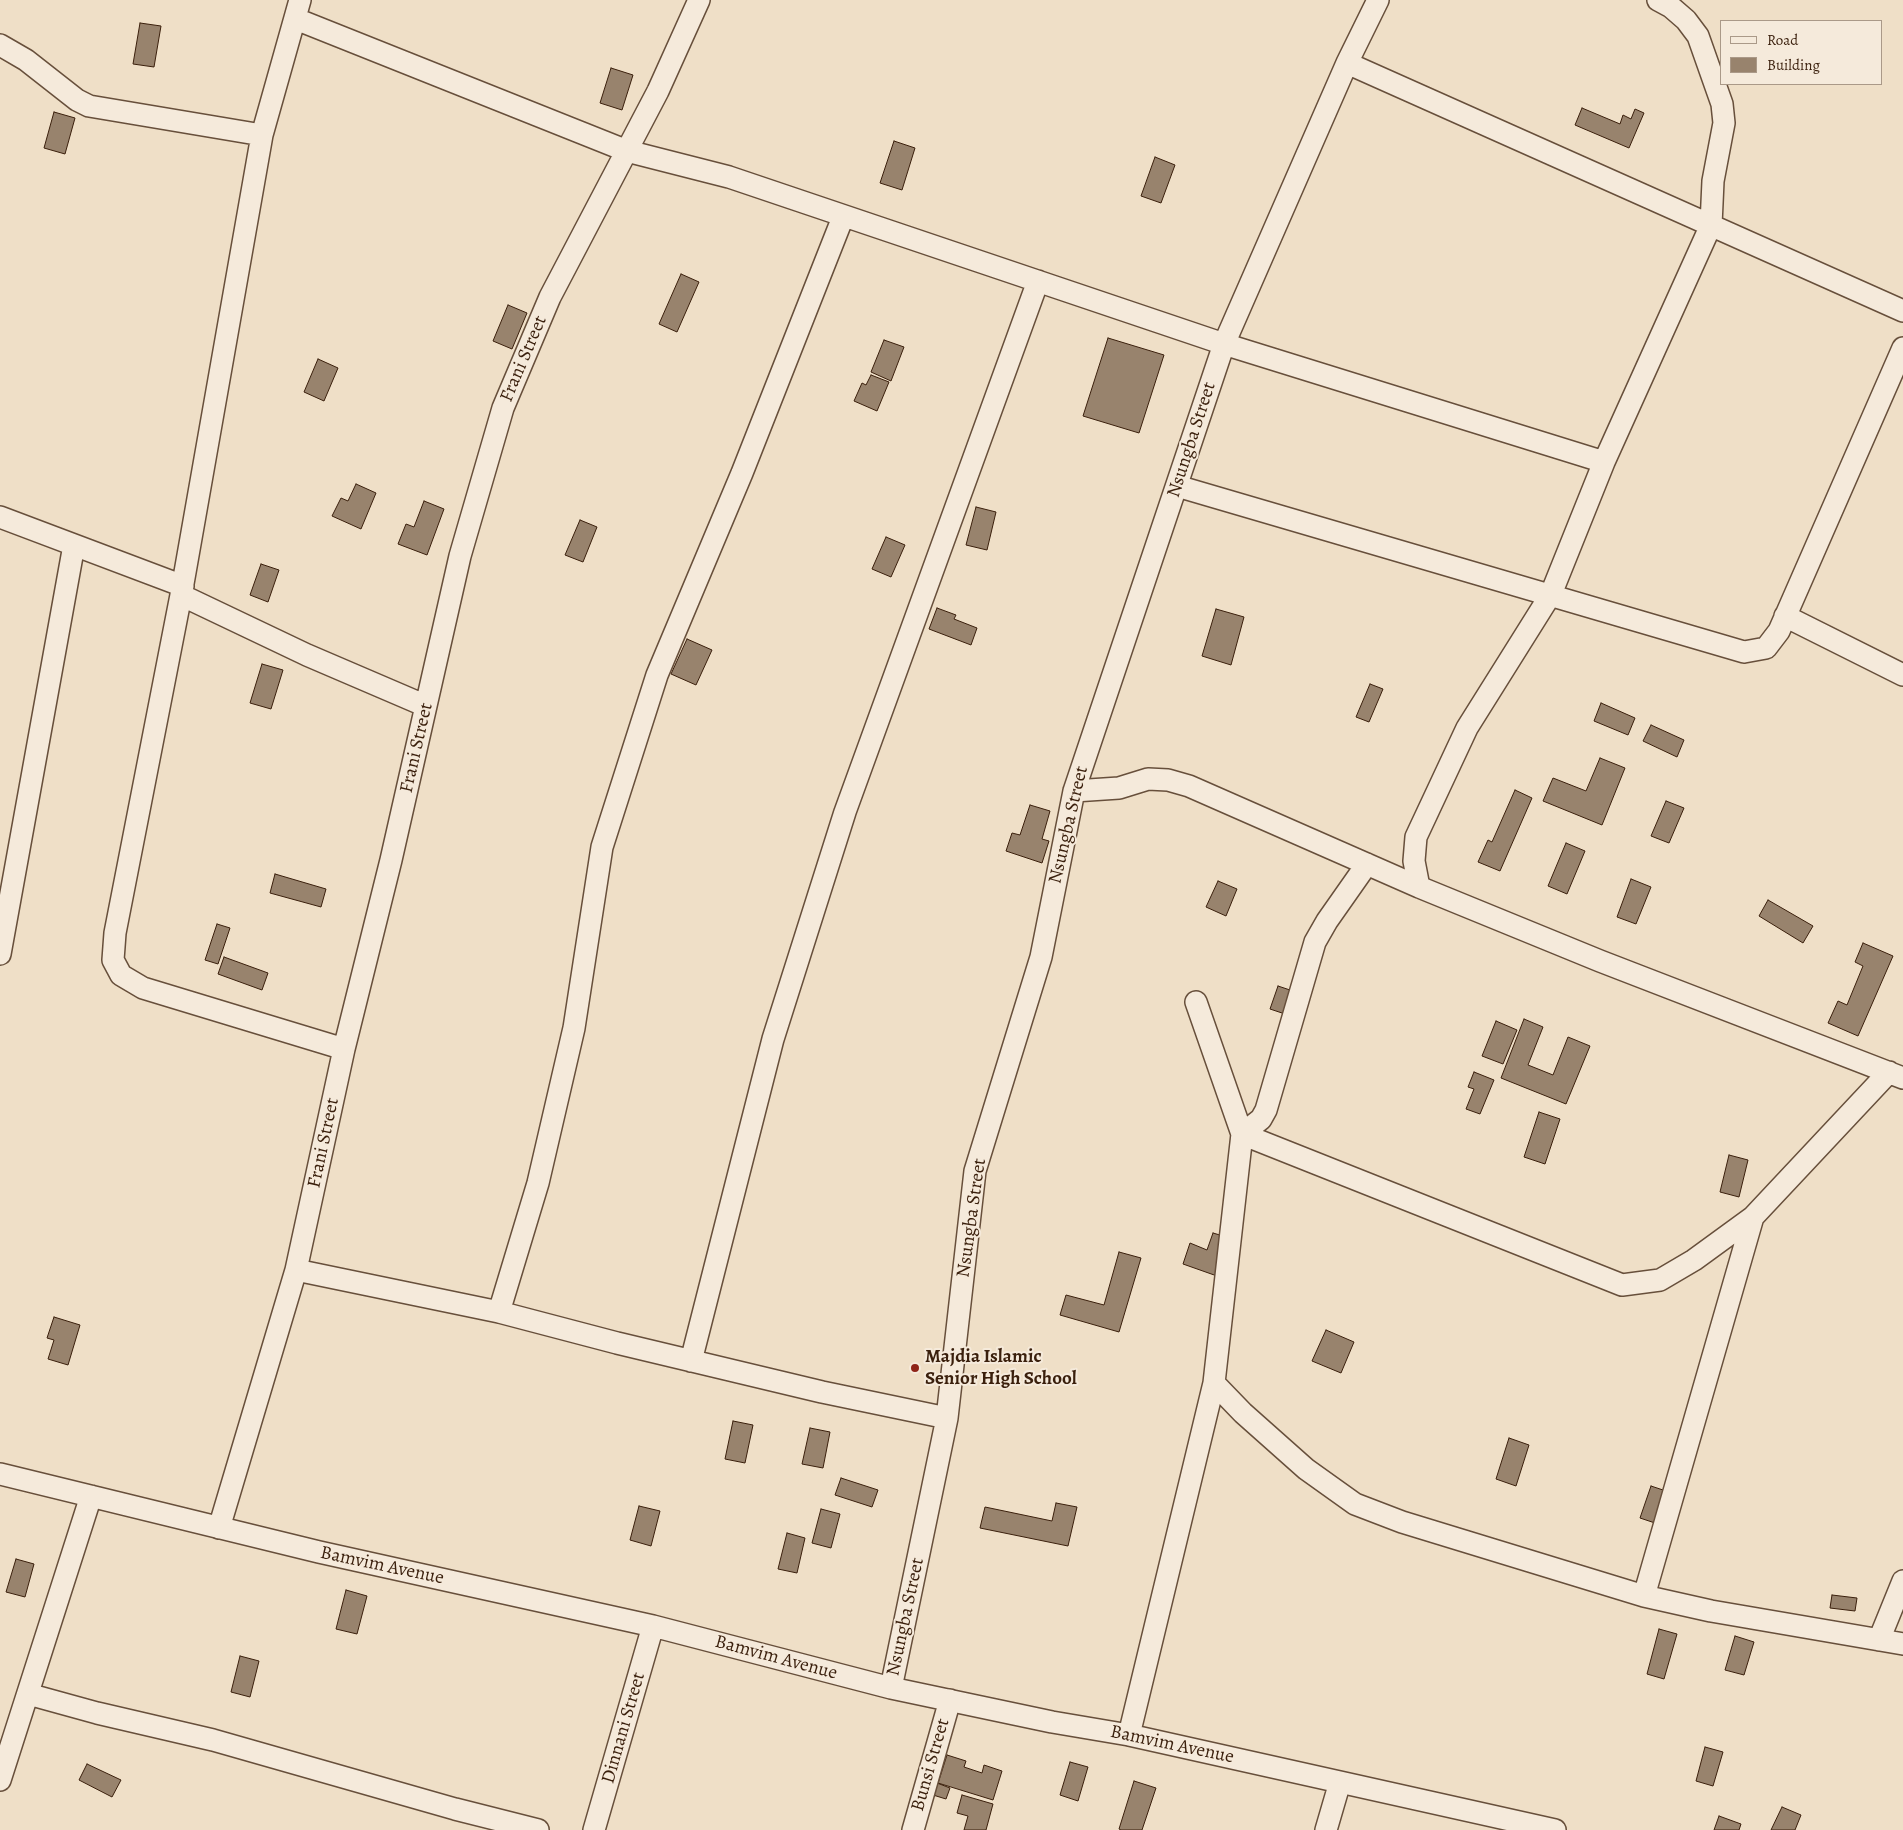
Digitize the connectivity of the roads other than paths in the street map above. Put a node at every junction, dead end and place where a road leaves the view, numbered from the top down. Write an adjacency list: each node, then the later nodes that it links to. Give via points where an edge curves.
1 (699, 0): 8 (street, Frani Street)
2 (1378, 0): 6 (street, Nsungba Street)
3 (1658, 0): 10 (street, via 1686,20 1698,36 1722,104 1724,123 1713,181)
4 (298, 9): 7 (street); 8 (street)
5 (0, 45): 7 (street, via 89,106)
6 (1347, 64): 10 (street); 13 (street, Nsungba Street)
7 (262, 135): 19 (street)
8 (627, 151): 9 (street, via 729,177); 23 (street, Frani Street, via 550,297 503,408 460,556)
9 (843, 216): 11 (street); 34 (street, via 742,473 656,675 602,847 574,1028 538,1183)
10 (1711, 225): 12 (street); 15 (street)
11 (1038, 282): 13 (street); 35 (street, via 845,812 773,1039)
12 (1903, 311)
13 (1224, 344): 15 (street); 16 (street, Nsungba Street)
14 (1903, 348): 21 (street)
15 (1604, 462): 20 (street)
16 (1177, 486): 20 (street); 24 (street, Nsungba Street)
17 (0, 517): 18 (street)
18 (74, 545): 19 (street); 27 (street)
19 (182, 591): 23 (street, via 307,655); 29 (street, via 114,933 113,960 121,975 143,988)
20 (1551, 594): 21 (street, via 1744,652 1766,648); 26 (street, via 1467,728 1416,837 1414,862)
21 (1785, 616): 22 (street)
22 (1903, 675)
23 (426, 706): 29 (street, Frani Street)
24 (1074, 791): 25 (street, via 1119,788 1148,779 1168,780 1189,786); 37 (street, Nsungba Street, via 1041,957 975,1171)
25 (1367, 864): 26 (street); 31 (street, via 1316,942 1268,1105 1261,1120)
26 (1419, 887): 30 (street)
27 (0, 954)
28 (1196, 1002): 31 (street)
29 (344, 1049): 33 (street, Frani Street)
30 (1896, 1075): 32 (street)
31 (1242, 1134): 32 (street, via 1622,1285 1660,1280 1694,1260); 36 (street)
32 (1753, 1217): 42 (street)
33 (296, 1270): 34 (street); 40 (street, Frani Street)
34 (499, 1312): 35 (street)
35 (690, 1361): 37 (street)
36 (1214, 1383): 42 (street, via 1306,1470 1355,1504 1402,1522); 49 (street)
37 (947, 1418): 46 (street, Nsungba Street)
38 (0, 1474): 39 (street, Bamvim Avenue)
39 (92, 1496): 40 (street, Bamvim Avenue); 47 (street)
40 (219, 1528): 43 (street, Bamvim Avenue)
41 (1903, 1581): 44 (street)
42 (1644, 1596): 44 (street)
43 (653, 1626): 46 (street, Bamvim Avenue); 53 (street, Dinnani Street)
44 (1879, 1640): 45 (street)
45 (1903, 1644)
46 (891, 1688): 48 (street, Bamvim Avenue)
47 (28, 1694): 50 (street); 52 (street, via 213,1740)
48 (950, 1700): 49 (street, Bamvim Avenue); 54 (street, Bunsi Street)
49 (1128, 1735): 51 (street, Bamvim Avenue)
50 (0, 1778)
51 (1340, 1782): 55 (street); 56 (street, Bamvim Avenue)
52 (538, 1830)
53 (594, 1830)
54 (913, 1830)
55 (1326, 1830)
56 (1555, 1830)

